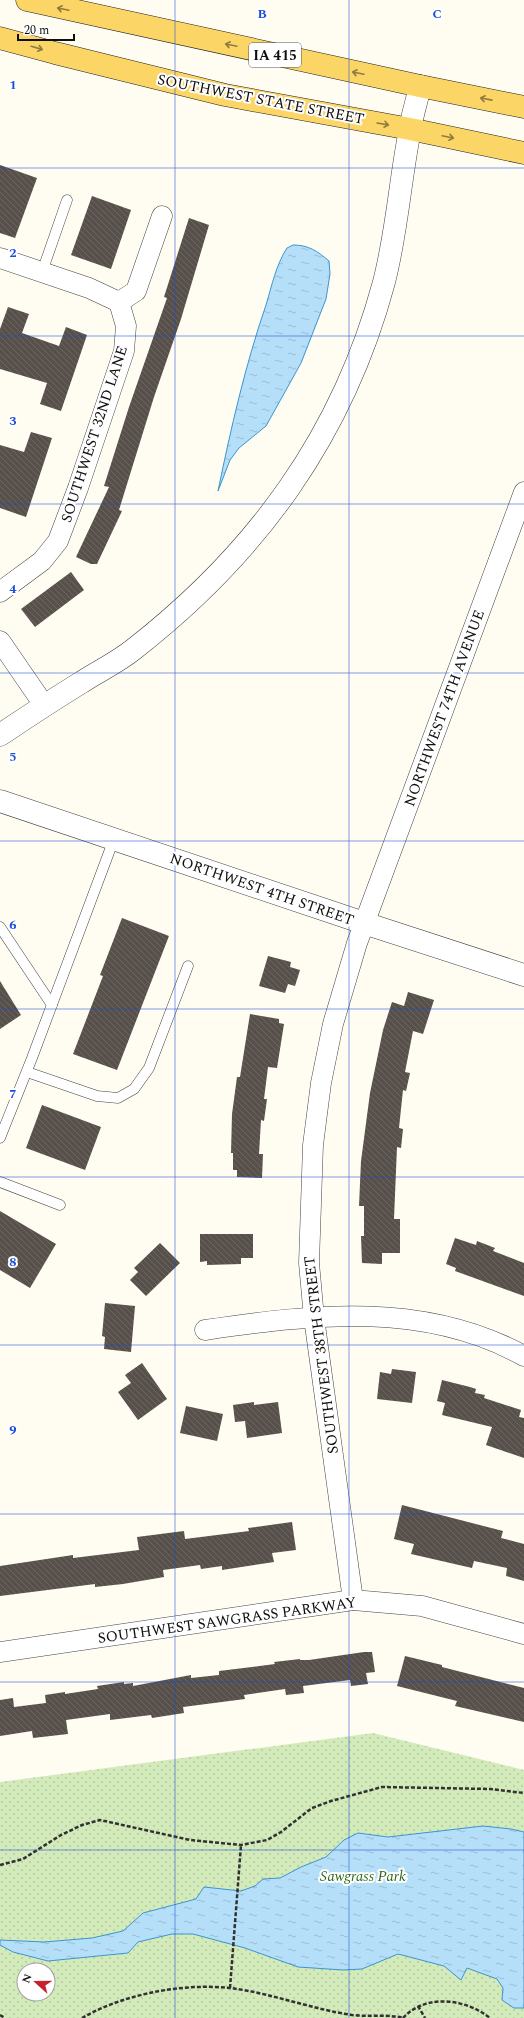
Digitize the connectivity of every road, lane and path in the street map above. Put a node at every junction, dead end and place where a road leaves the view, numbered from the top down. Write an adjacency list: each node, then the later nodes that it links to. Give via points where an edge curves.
1 (27, 0): 3 (main road, IA 415, one-way to 1)
2 (0, 38): 5 (main road, SOUTHWEST STATE STREET, one-way to 5, via 225,95)
3 (420, 86): 4 (main road, IA 415, one-way to 3); 5 (street)
4 (524, 107)
5 (410, 129): 6 (main road, SOUTHWEST STATE STREET, one-way to 6); 15 (street, via 384,282 364,346 338,407 288,492 242,550 190,603 132,651)
6 (524, 153)
7 (67, 200): 10 (lane)
8 (162, 216): 11 (street, via 136,291)
9 (0, 258): 10 (street)
10 (42, 272): 11 (street, via 89,288)
11 (119, 302): 13 (street, SOUTHWEST 32ND LANE, via 126,326 124,351 58,541 42,562)
12 (524, 492): 19 (street, NORTHWEST 74TH AVENUE)
13 (0, 592)
14 (0, 640): 15 (street)
15 (44, 705): 16 (street)
16 (0, 735)
17 (0, 801): 18 (street, NORTHWEST 4TH STREET)
18 (114, 839): 19 (street, NORTHWEST 4TH STREET); 23 (lane)
19 (364, 923): 22 (street, NORTHWEST 4TH STREET); 28 (street, SOUTHWEST 38TH STREET, via 333,1024 313,1145 309,1263)
20 (0, 927): 23 (lane)
21 (188, 966): 24 (lane, via 149,1068 134,1090 118,1098 97,1096)
22 (524, 975)
23 (52, 1005): 24 (lane)
24 (27, 1072): 25 (lane)
25 (0, 1135)
26 (0, 1182): 27 (lane)
27 (60, 1205)
28 (314, 1318): 29 (street, via 270,1320); 30 (street, via 354,1315 428,1322 468,1331 498,1342); 31 (street, SOUTHWEST 38TH STREET)
29 (205, 1330)
30 (524, 1356)
31 (353, 1600): 32 (street, SOUTHWEST SAWGRASS PARKWAY, via 422,1606); 33 (street, SOUTHWEST SAWGRASS PARKWAY)
32 (524, 1634)
33 (0, 1652)
34 (524, 1793): 35 (path, via 490,1789 382,1787 312,1808 267,1840)
35 (241, 1845): 36 (path, via 190,1840 100,1820 61,1835 23,1859); 37 (path)
36 (0, 1865)
37 (230, 1988): 40 (path); 42 (path, via 149,1993 121,2000)
38 (418, 2006): 43 (path, via 410,2010); 44 (path); 45 (path, via 455,2002 476,2009)
39 (0, 2015): 41 (path)
40 (353, 2016): 43 (path)
41 (5, 2018)
42 (82, 2018)
43 (404, 2018)
44 (425, 2018)
45 (490, 2018)

